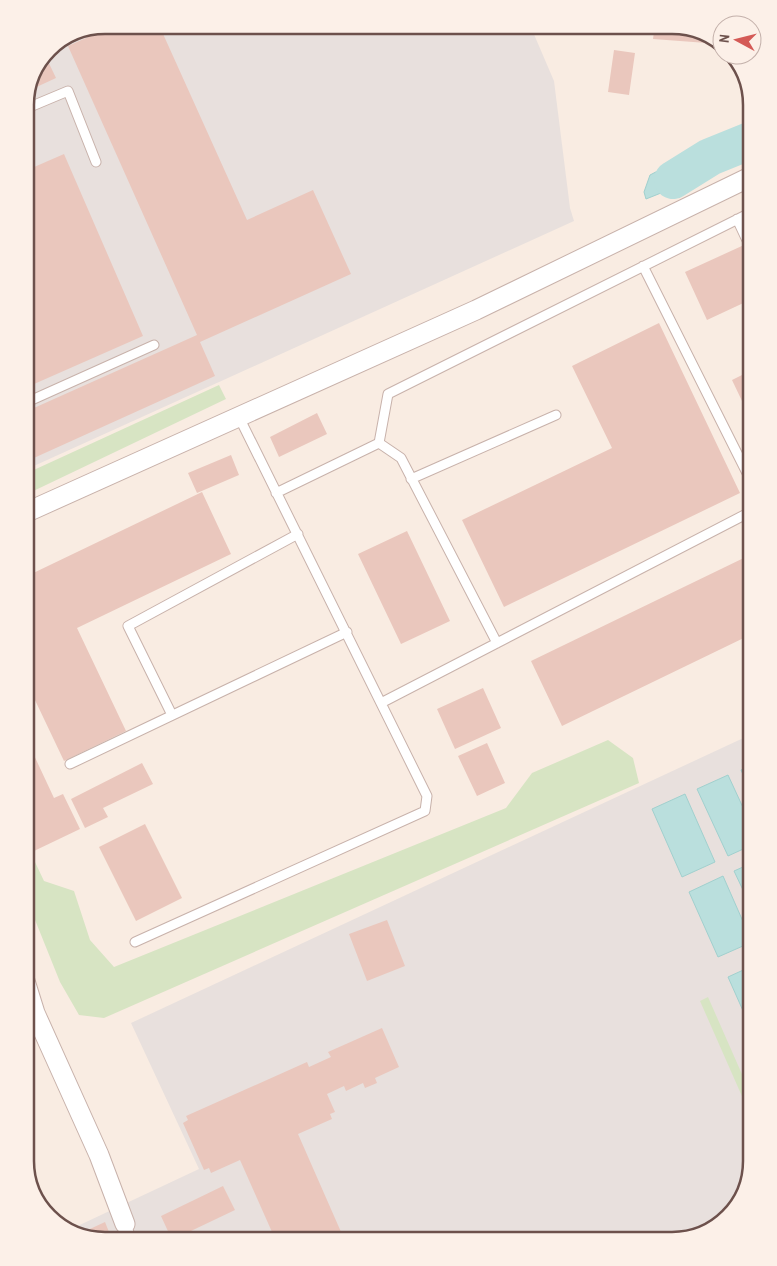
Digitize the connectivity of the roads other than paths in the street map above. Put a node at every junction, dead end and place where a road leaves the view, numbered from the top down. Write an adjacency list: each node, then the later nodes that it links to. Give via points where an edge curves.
1 (34, 105): 2 (lane, via 68,91)
2 (96, 162)
3 (743, 180): 11 (street, via 476,310)
4 (743, 216): 5 (lane)
5 (737, 219): 6 (lane); 7 (lane)
6 (743, 231)
7 (644, 266): 12 (lane, via 388,394); 13 (lane)
8 (154, 345): 9 (lane)
9 (34, 399)
10 (556, 414): 14 (lane)
11 (239, 417): 15 (lane); 16 (street)
12 (379, 443): 14 (lane, via 401,458); 15 (lane)
13 (743, 465)
14 (411, 479): 20 (lane)
15 (276, 493): 18 (lane)
16 (34, 509)
17 (743, 516): 20 (lane)
18 (298, 534): 19 (lane); 22 (lane, via 128,626)
19 (347, 632): 21 (lane); 22 (lane)
20 (497, 643): 21 (lane)
21 (381, 703): 24 (lane, via 427,796 425,811)
22 (172, 715): 23 (lane)
23 (70, 764)
24 (135, 942)
25 (34, 1010): 26 (street, via 99,1155)
26 (129, 1232)

